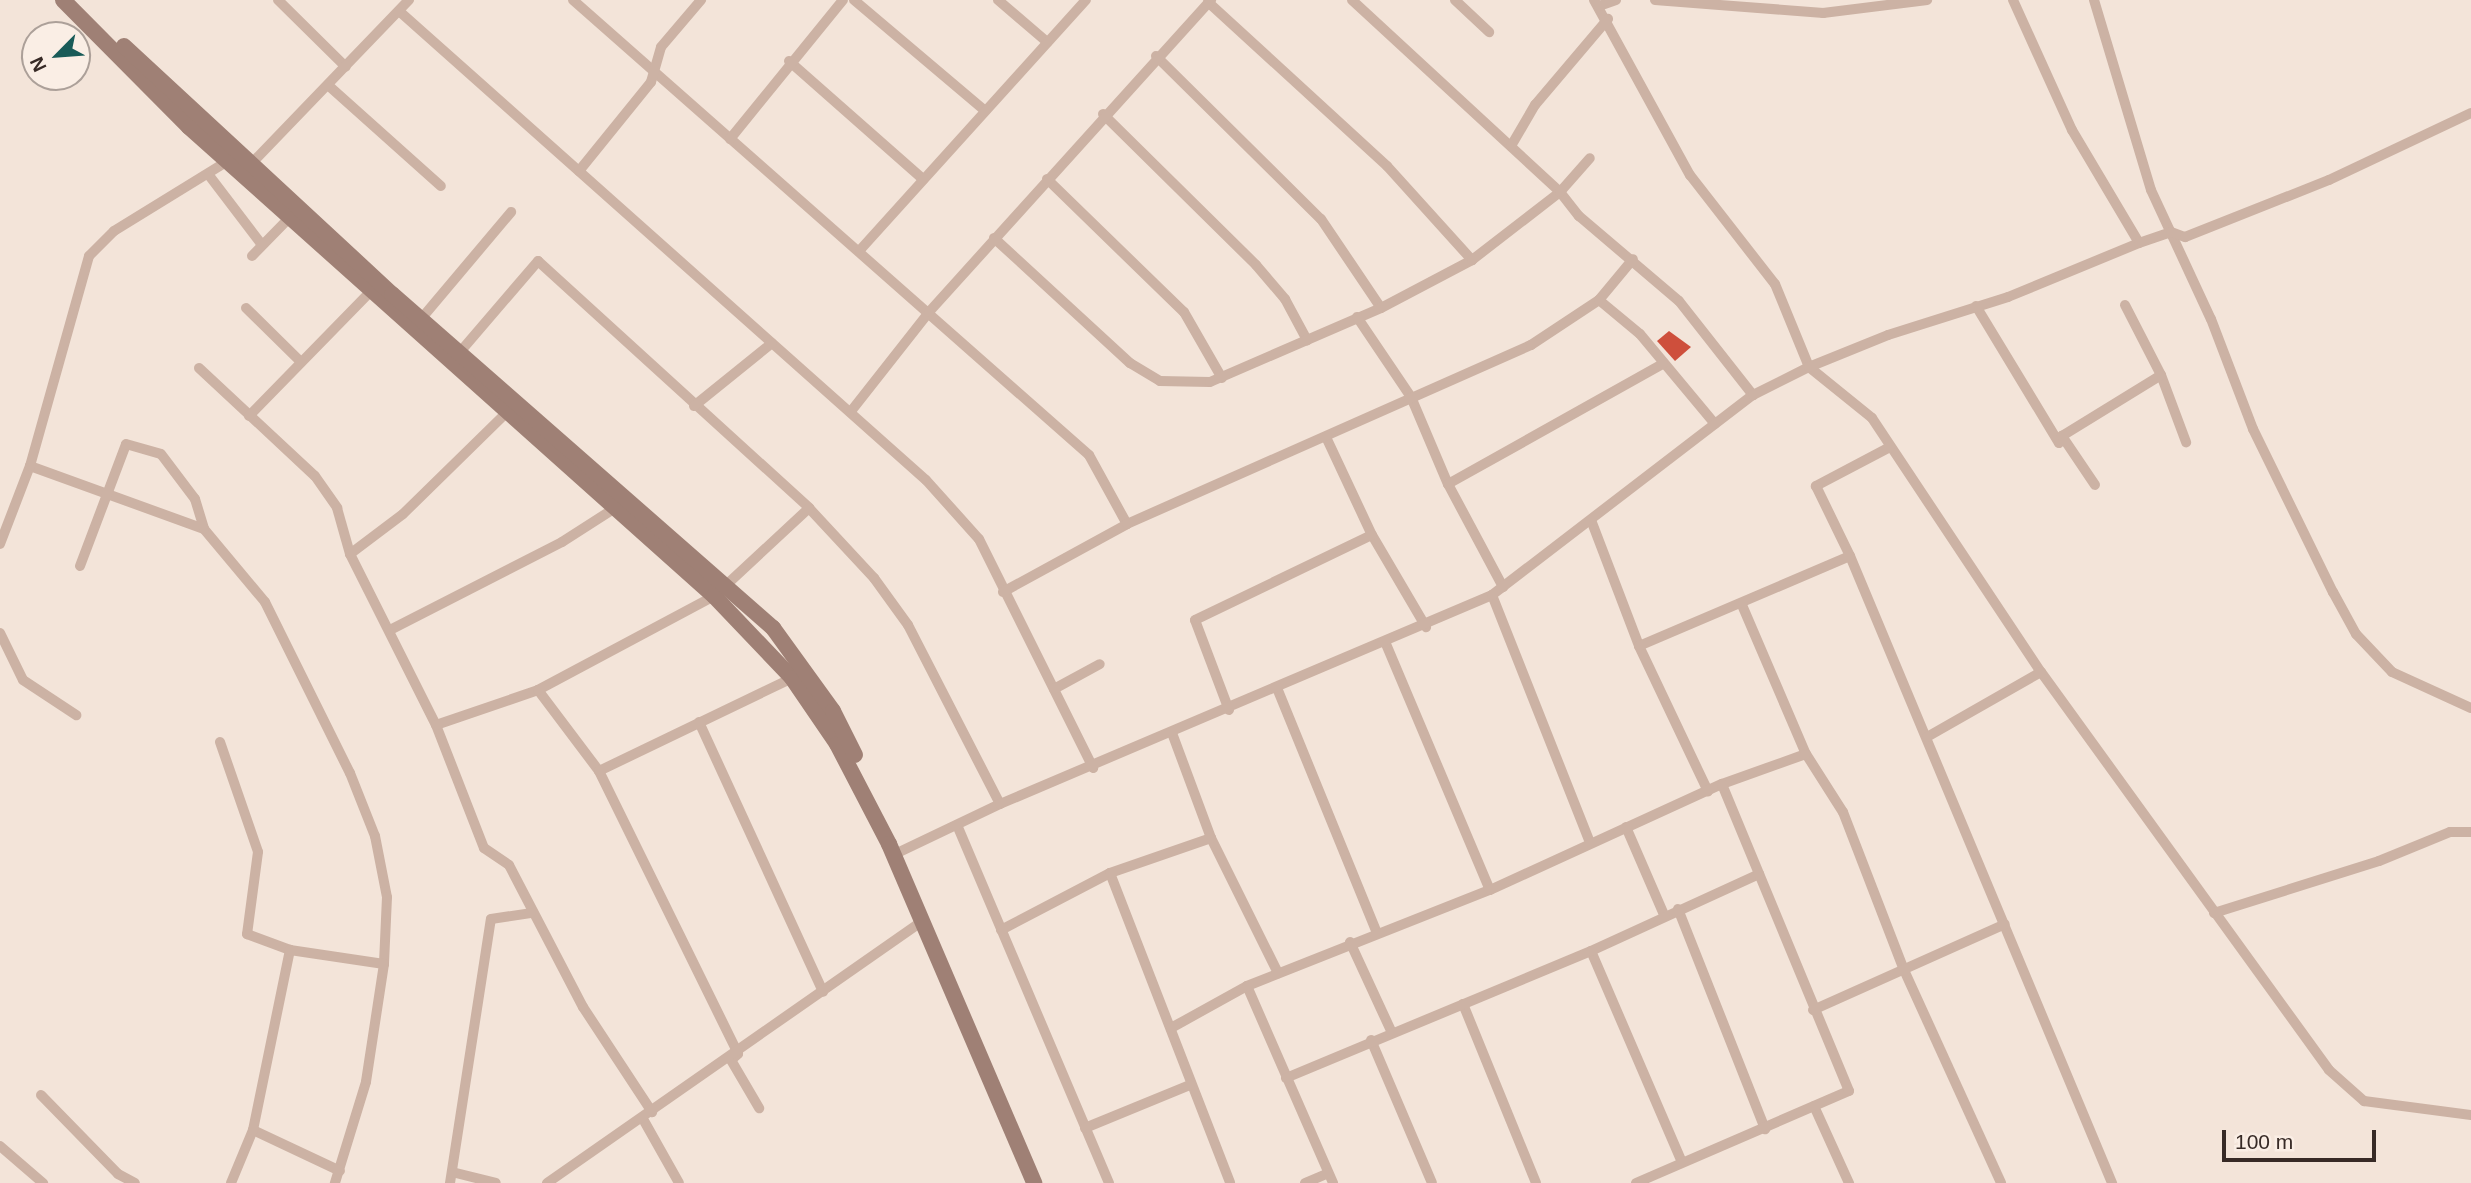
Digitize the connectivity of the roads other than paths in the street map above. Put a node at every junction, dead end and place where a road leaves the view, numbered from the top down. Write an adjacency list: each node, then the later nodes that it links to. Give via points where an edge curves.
1 (63, 0): 22 (street)
2 (78, 0): 22 (street)
3 (278, 0): 27 (street)
4 (409, 0): 20 (street)
5 (573, 0): 28 (street)
6 (701, 0): 28 (street, via 662,47)
7 (843, 0): 26 (street)
8 (854, 0): 30 (street)
9 (998, 0): 24 (street)
10 (1086, 0): 24 (street)
11 (1352, 0): 34 (street)
12 (1455, 0): 23 (street)
13 (1616, 0): 19 (street)
14 (1656, 0): 15 (street, via 1823,13)
15 (1927, 0)
16 (2013, 0): 48 (street, via 2072,130)
17 (2094, 0): 46 (street, via 2147,178)
18 (1210, 1): 25 (street); 52 (street, via 1387,166)
19 (1597, 3): 21 (street)
20 (399, 10): 27 (street); 38 (street)
21 (1608, 19): 34 (street, via 1535,105); 68 (street, via 1690,175 1775,284)
22 (94, 24): 36 (street); 37 (street)
23 (1489, 32)
24 (1047, 42): 30 (street)
25 (1156, 56): 32 (street); 58 (street, via 1321,219)
26 (789, 61): 33 (street); 40 (street)
27 (346, 67): 29 (street)
28 (655, 75): 33 (street); 38 (street)
29 (329, 86): 37 (street); 42 (street)
30 (984, 110): 40 (street)
31 (2471, 113): 46 (street, via 2305,189 2185,237)
32 (1103, 114): 41 (street); 63 (street, via 1256,265 1285,299)
33 (730, 139): 50 (street)
34 (1511, 146): 43 (street)
35 (1590, 158): 43 (street)
36 (228, 161): 39 (street); 45 (street)
37 (251, 164): 62 (street)
38 (579, 170): 64 (street)
39 (208, 174): 49 (street); 83 (street, via 114,231 89,256)
40 (923, 179): 50 (street)
41 (1047, 180): 47 (street); 71 (street, via 1184,312)
42 (441, 186)
43 (1560, 192): 52 (street); 53 (street, via 1578,216)
44 (511, 212): 62 (street)
45 (291, 216): 49 (street); 54 (street)
46 (2172, 232): 48 (street); 113 (street, via 2253,429 2356,635 2392,672 2435,696)
47 (994, 238): 60 (street); 71 (street, via 1130,363 1160,381 1185,385)
48 (2138, 243): 57 (street)
49 (262, 245): 51 (street)
50 (860, 250): 60 (street)
51 (252, 256)
52 (1472, 260): 58 (street)
53 (1633, 260): 55 (street); 72 (street, via 1679,301)
54 (370, 292): 66 (street); 76 (street)
55 (1598, 300): 67 (street, via 1640,334); 73 (street, via 1531,345)
56 (2125, 305): 70 (street)
57 (1976, 306): 68 (street); 79 (street, via 2059,443)
58 (1381, 307): 61 (street)
59 (246, 308): 66 (street)
60 (929, 312): 75 (street); 90 (street, via 1088,455)
61 (1357, 317): 63 (street); 73 (street)
62 (421, 319): 65 (street)
63 (1307, 340): 71 (street)
64 (772, 343): 74 (street); 75 (street)
65 (460, 352): 74 (street, via 538,261); 98 (street)
66 (300, 360): 77 (street)
67 (1662, 364): 78 (street); 84 (street)
68 (1809, 367): 72 (street); 82 (street, via 1872,418)
69 (199, 368): 77 (street)
70 (2161, 374): 79 (street); 81 (street)
71 (1222, 378)
72 (1753, 395): 78 (street)
73 (1411, 397): 80 (street); 84 (street)
74 (694, 406): 88 (street)
75 (852, 410): 99 (street, via 979,539)
76 (506, 413): 87 (street); 94 (street, via 403,514)
77 (249, 416): 94 (street, via 315,476 337,508)
78 (1715, 424): 89 (street)
79 (2062, 436): 85 (street)
80 (1326, 437): 90 (street); 92 (street)
81 (2186, 442)
82 (1890, 447): 95 (street, via 1815,486); 108 (street)
83 (30, 466): 86 (street); 93 (street)
84 (1448, 484): 97 (street)
85 (2095, 485)
86 (105, 493): 91 (street); 91 (street, via 126,444 139,443 161,454 195,499); 96 (street)
87 (615, 508): 98 (street); 103 (street, via 562,542)
88 (809, 508): 98 (street); 126 (street, via 908,625)
89 (1591, 520): 97 (street); 106 (street)
90 (1127, 524): 99 (street)
91 (204, 528): 149 (street, via 265,602 350,774 375,836 387,897)
92 (1371, 535): 102 (street); 114 (street, via 1195,620)
93 (0, 544)
94 (350, 554): 103 (street)
95 (1850, 556): 101 (street); 119 (street)
96 (80, 566)
97 (1503, 587): 100 (street)
98 (719, 592): 109 (street); 111 (street); 134 (street, via 773,628 833,711)
99 (1003, 592): 112 (street)
100 (1492, 596): 102 (street); 133 (street)
101 (1742, 605): 106 (street); 121 (street)
102 (1426, 626): 105 (street)
103 (390, 630): 117 (street)
104 (0, 633): 115 (street, via 23,680)
105 (1387, 644): 110 (street); 137 (street)
106 (1639, 646): 125 (street)
107 (1100, 664): 112 (street)
108 (2040, 672): 119 (street); 140 (street)
109 (792, 678): 116 (street); 134 (street, via 837,744)
110 (1276, 688): 114 (street); 145 (street)
111 (538, 690): 117 (street); 123 (street)
112 (1054, 690): 122 (street)
113 (2471, 708)
114 (1229, 710): 118 (street)
115 (76, 715)
116 (699, 722): 123 (street); 153 (street)
117 (436, 726): 139 (street, via 484,848 509,865)
118 (1172, 733): 122 (street); 132 (street)
119 (1927, 737): 143 (street)
120 (220, 741): 147 (street, via 258,852 247,934)
121 (1807, 754): 124 (street); 150 (street, via 1843,813)
122 (1093, 768): 126 (street)
123 (598, 771): 159 (street)
124 (1722, 784): 125 (street); 136 (street)
125 (1707, 791): 129 (street)
126 (1000, 804): 128 (street)
127 (2471, 822): 130 (street)
128 (957, 825): 134 (street); 144 (street)
129 (1626, 827): 133 (street); 141 (street)
130 (2450, 832): 131 (street); 140 (street, via 2379,861)
131 (2471, 832)
132 (1211, 838): 135 (street); 151 (street)
133 (1590, 842): 137 (street)
134 (898, 853): 142 (street); 183 (street)
135 (1110, 873): 144 (street); 156 (street)
136 (1759, 874): 138 (street); 155 (street)
137 (1490, 890): 145 (street)
138 (1678, 909): 141 (street); 168 (street)
139 (531, 913): 165 (street); 173 (street, via 491,919)
140 (2214, 913): 166 (street, via 2329,1070 2364,1101)
141 (1664, 915): 148 (street)
142 (923, 921): 153 (street); 182 (street)
143 (2005, 924): 150 (street); 192 (street)
144 (1001, 930): 167 (street)
145 (1377, 933): 146 (street)
146 (1350, 942): 151 (street); 157 (street)
147 (290, 950): 149 (street); 169 (street)
148 (1591, 951): 154 (street); 171 (street)
149 (384, 964): 172 (street, via 366,1082)
150 (1904, 970): 155 (street); 191 (street)
151 (1278, 973): 152 (street)
152 (1247, 986): 156 (street); 160 (street)
153 (823, 992): 159 (street)
154 (1463, 1004): 157 (street); 188 (street)
155 (1813, 1010): 163 (street, via 1849,1091)
156 (1171, 1028): 161 (street)
157 (1392, 1033): 158 (street)
158 (1371, 1040): 160 (street); 187 (street)
159 (738, 1054): 164 (street, via 731,1060); 165 (street)
160 (1286, 1078): 174 (street)
161 (1190, 1085): 167 (street); 185 (street)
162 (41, 1095): 176 (street, via 118,1174)
163 (1814, 1106): 168 (street); 190 (street)
164 (759, 1108)
165 (648, 1115): 180 (street); 181 (street)
166 (2471, 1115)
167 (1085, 1128): 184 (street)
168 (1765, 1129): 171 (street)
169 (253, 1130): 172 (street); 177 (street)
170 (0, 1146): 175 (street)
171 (1682, 1162): 189 (street)
172 (340, 1171): 178 (street)
173 (451, 1177): 179 (street)
174 (1330, 1178): 186 (street)
175 (43, 1183)
176 (135, 1183)
177 (231, 1183)
178 (335, 1183)
179 (496, 1183)
180 (547, 1183)
181 (679, 1183)
182 (1034, 1183)
183 (1045, 1183)
184 (1109, 1183)
185 (1230, 1183)
186 (1305, 1183)
187 (1432, 1183)
188 (1536, 1183)
189 (1636, 1183)
190 (1849, 1183)
191 (2001, 1183)
192 (2112, 1183)

